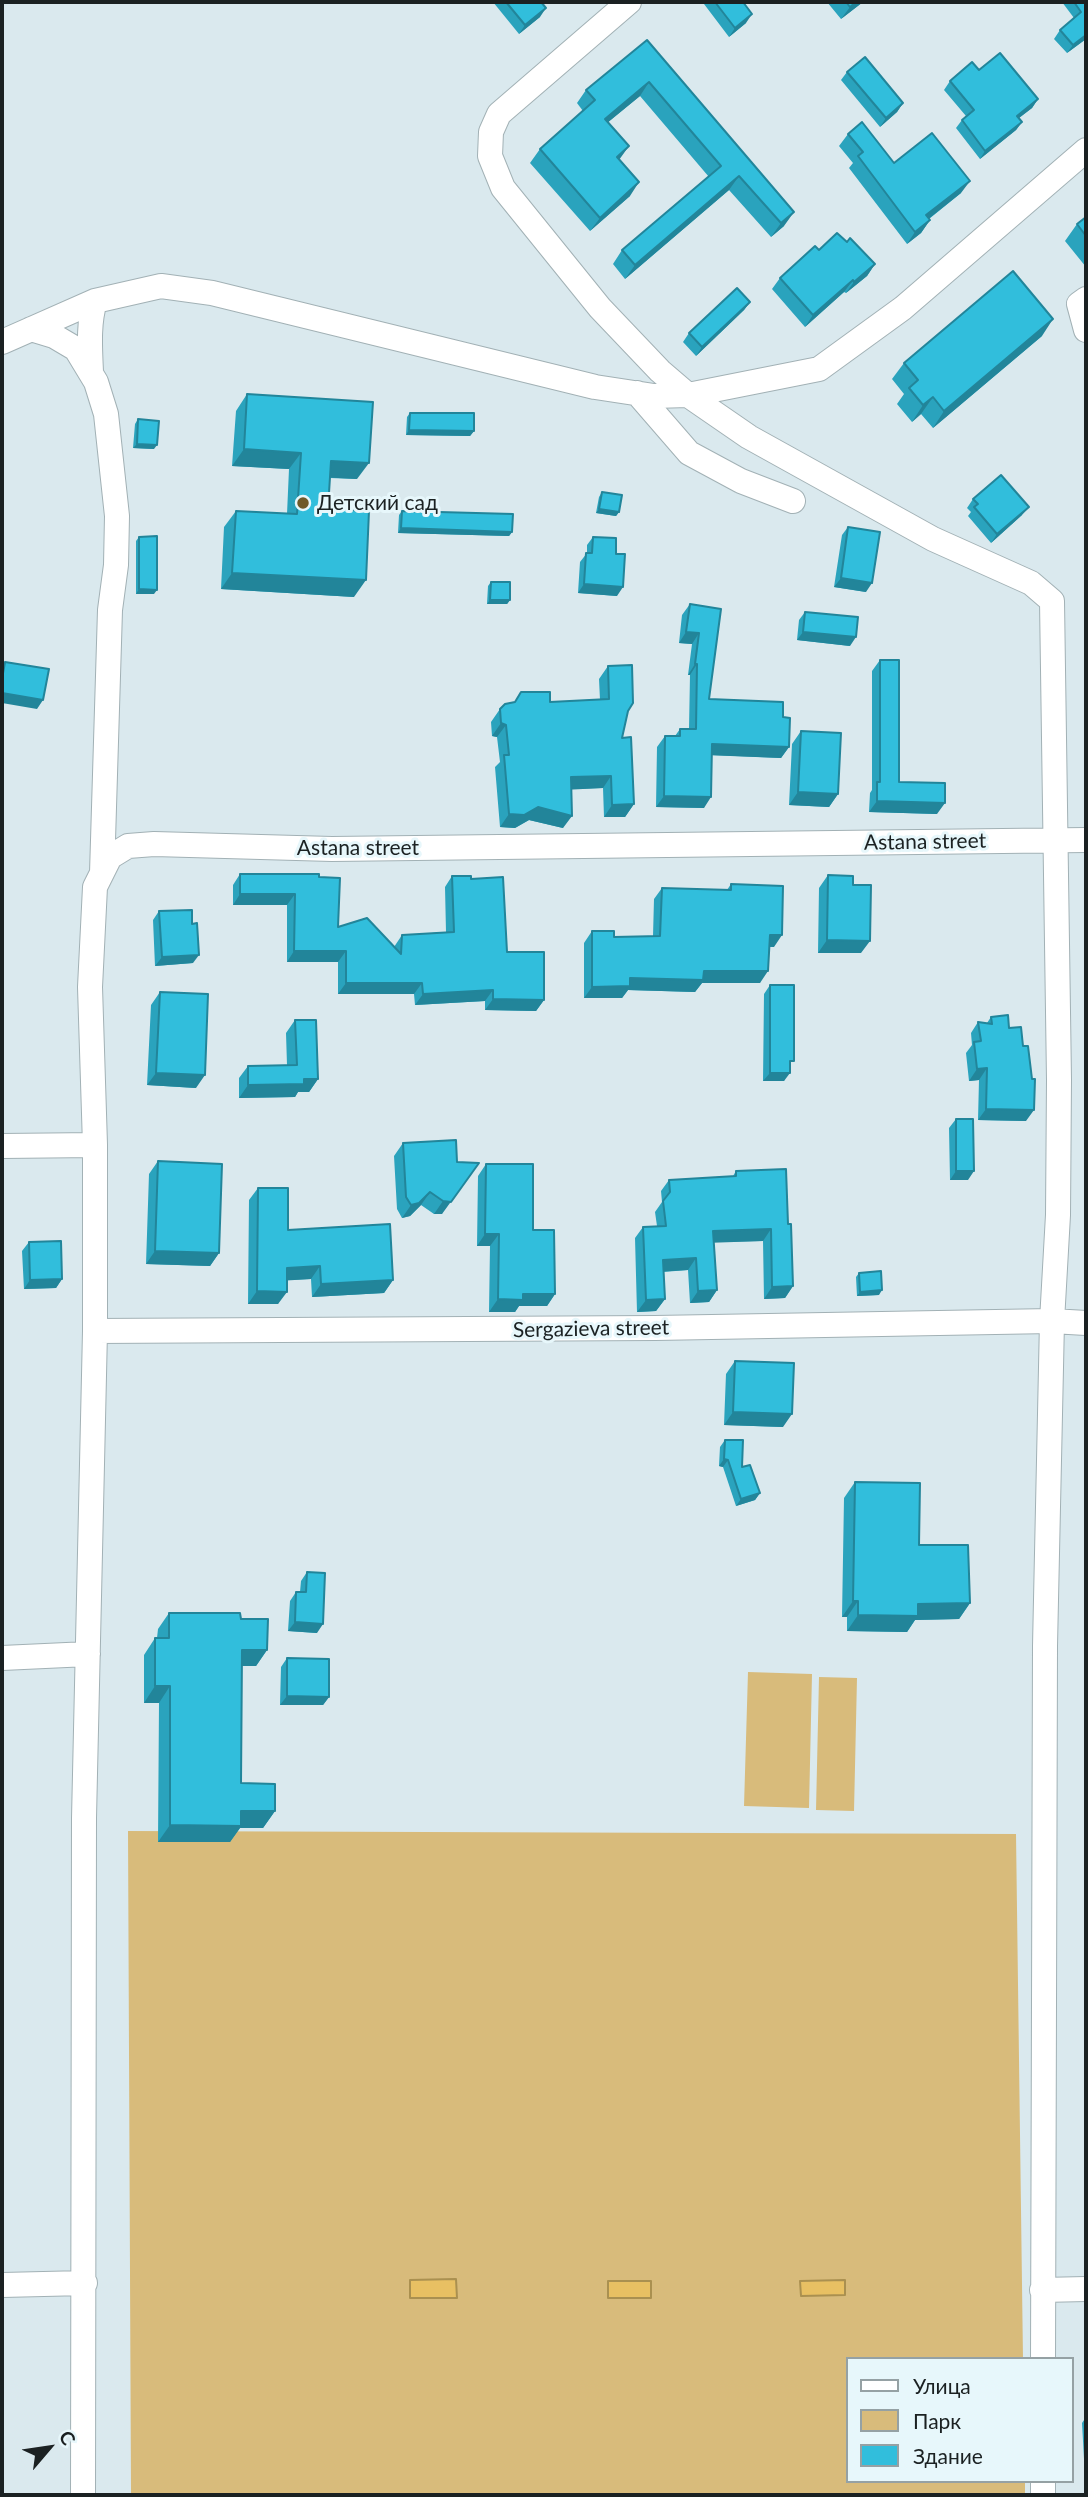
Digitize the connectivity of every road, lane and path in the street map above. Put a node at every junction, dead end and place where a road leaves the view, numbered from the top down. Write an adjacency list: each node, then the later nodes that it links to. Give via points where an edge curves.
1 (629, 2): 10 (street, via 499,114 491,132 490,156 503,188 600,308)
2 (1086, 150): 10 (street, via 903,308 819,369)
3 (1086, 299): 6 (street, via 1079,304)
4 (94, 301): 5 (street); 8 (street); 9 (street, via 161,286 207,292 594,387)
5 (31, 329): 7 (street); 8 (street, via 76,349)
6 (1086, 330)
7 (2, 342)
8 (91, 373): 14 (street, via 106,414 117,516)
9 (637, 393): 10 (street); 11 (street, via 690,453 741,481)
10 (688, 395): 12 (street, via 749,437 933,540 1031,583 1052,601)
11 (793, 501)
12 (1057, 839): 13 (street, Astana street); 14 (street, Astana street, via 332,849 154,844 128,846 110,857); 17 (street, via 1058,1215)
13 (1086, 840)
14 (102, 873): 15 (street, Astana street, via 95,887 90,987)
15 (95, 1145): 16 (street); 19 (street, Astana street)
16 (2, 1146)
17 (1052, 1321): 18 (street, Sergazieva street); 19 (street, Sergazieva street, via 627,1329); 25 (street, via 1045,1660)
18 (1086, 1323)
19 (95, 1331): 20 (street, Astana street)
20 (88, 1654): 21 (street); 22 (street, Astana street)
21 (2, 1658)
22 (85, 2283): 23 (street); 27 (street, Astana street)
23 (2, 2285)
24 (1086, 2289): 25 (street)
25 (1042, 2290): 26 (street)
26 (1043, 2357)
27 (83, 2495)

